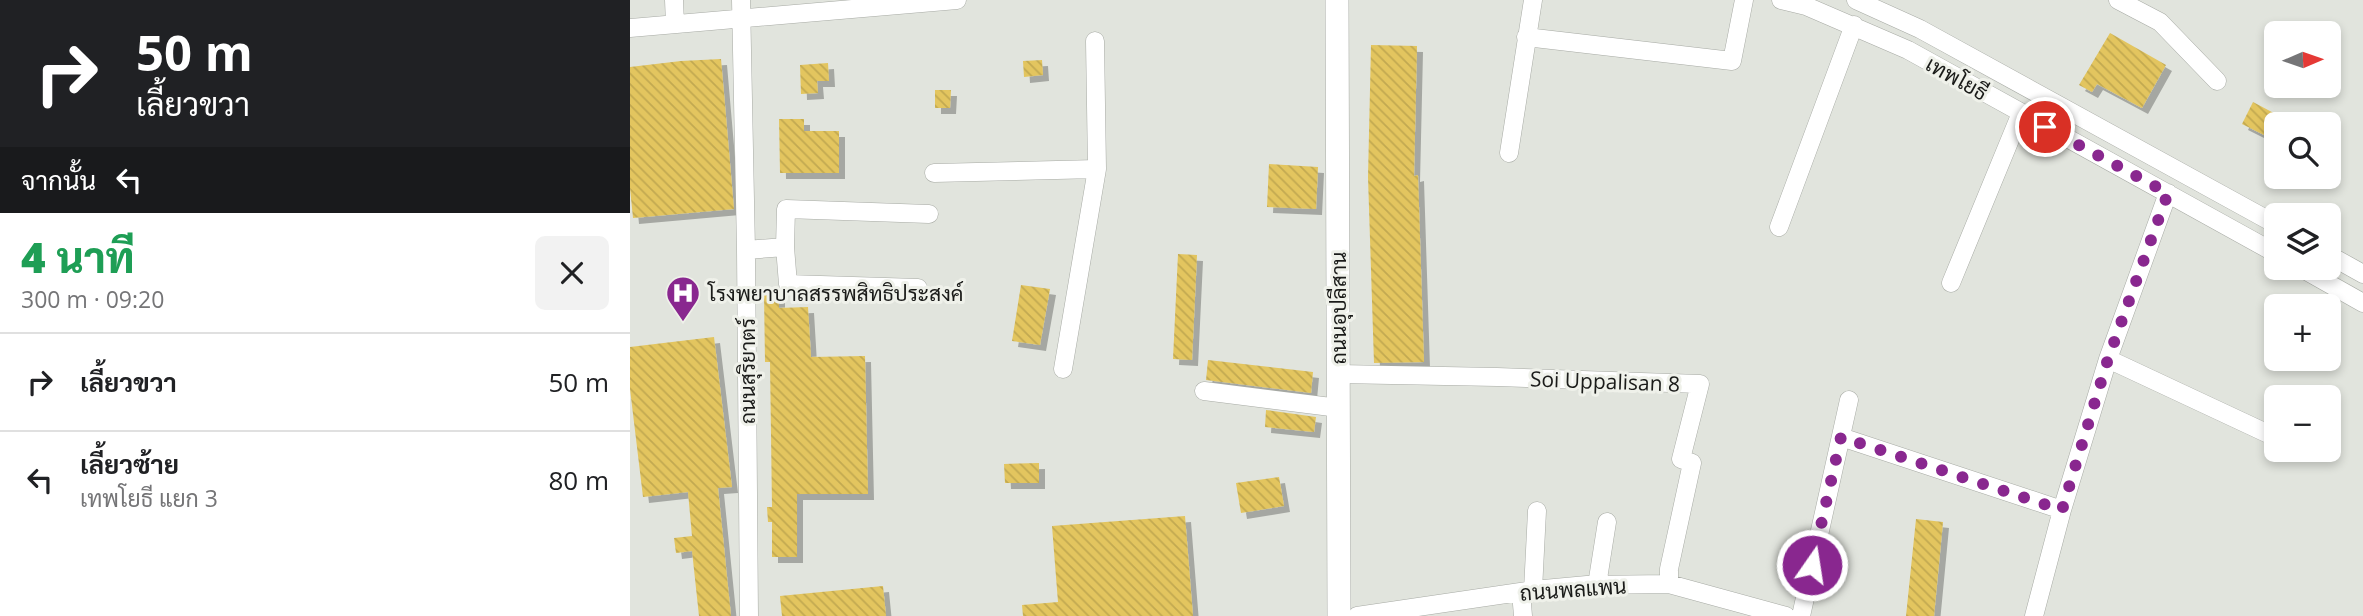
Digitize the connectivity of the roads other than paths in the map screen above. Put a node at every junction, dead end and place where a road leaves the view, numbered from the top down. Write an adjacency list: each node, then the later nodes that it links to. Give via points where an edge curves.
1 (674, 0): 11 (street)
2 (741, 0): 10 (street, ถนนสุริยาตร์)
3 (957, 0): 10 (street)
4 (1337, 0): 36 (main road, ถนนอุปลีสาน)
5 (1533, 0): 14 (street)
6 (1744, 0): 14 (street, via 1732,61)
7 (1781, 0): 12 (street, เทพโยธี)
8 (1856, 0): 23 (street, เทพโยธี, via 1920,29)
9 (2118, 0): 16 (street, via 2160,22)
10 (741, 19): 11 (street); 27 (street, ถนนสุริยาตร์)
11 (675, 24): 13 (street)
12 (1854, 25): 17 (street, เทพโยธี); 24 (street)
13 (630, 27)
14 (1526, 37): 18 (street)
15 (1095, 41): 19 (street)
16 (2217, 81)
17 (2021, 113): 21 (street, เทพโยธี); 31 (street)
18 (1510, 153)
19 (1097, 169): 20 (street); 35 (street)
20 (934, 173)
21 (2168, 193): 25 (street, เทพโยธี); 34 (street)
22 (929, 214): 26 (street, via 786,209)
23 (2264, 218)
24 (1779, 227)
25 (2264, 244)
26 (785, 247): 27 (street); 32 (street, via 788,284)
27 (746, 250): 49 (street, ถนนสุริยาตร์)
28 (2341, 262): 29 (street)
29 (2363, 274)
30 (2322, 280): 33 (street)
31 (1951, 283)
32 (918, 288)
33 (2363, 303)
34 (2108, 359): 40 (street); 42 (street)
35 (1063, 369)
36 (1338, 374): 39 (main road, ถนนอุปลีสาน); 45 (street, Soi Uppalisan 8, via 1700,384 1681,460 1692,463)
37 (1204, 391): 39 (street)
38 (1849, 400): 41 (street)
39 (1339, 408): 50 (main road, ถนนอุปลีสาน)
40 (2264, 432)
41 (1841, 437): 42 (street); 54 (street)
42 (2062, 510): 55 (street)
43 (1537, 511): 47 (street)
44 (1607, 522): 46 (street)
45 (1669, 583): 46 (street, ถนนพลแพน); 48 (street, ถนนพลแพน)
46 (1597, 585): 47 (street, ถนนพลแพน)
47 (1527, 591): 51 (street, ถนนพลแพน); 52 (street)
48 (1737, 610): 53 (street, ถนนพลแพน)
49 (749, 616)
50 (1339, 616)
51 (1357, 616)
52 (1523, 616)
53 (1786, 616)
54 (1801, 616)
55 (2034, 616)

